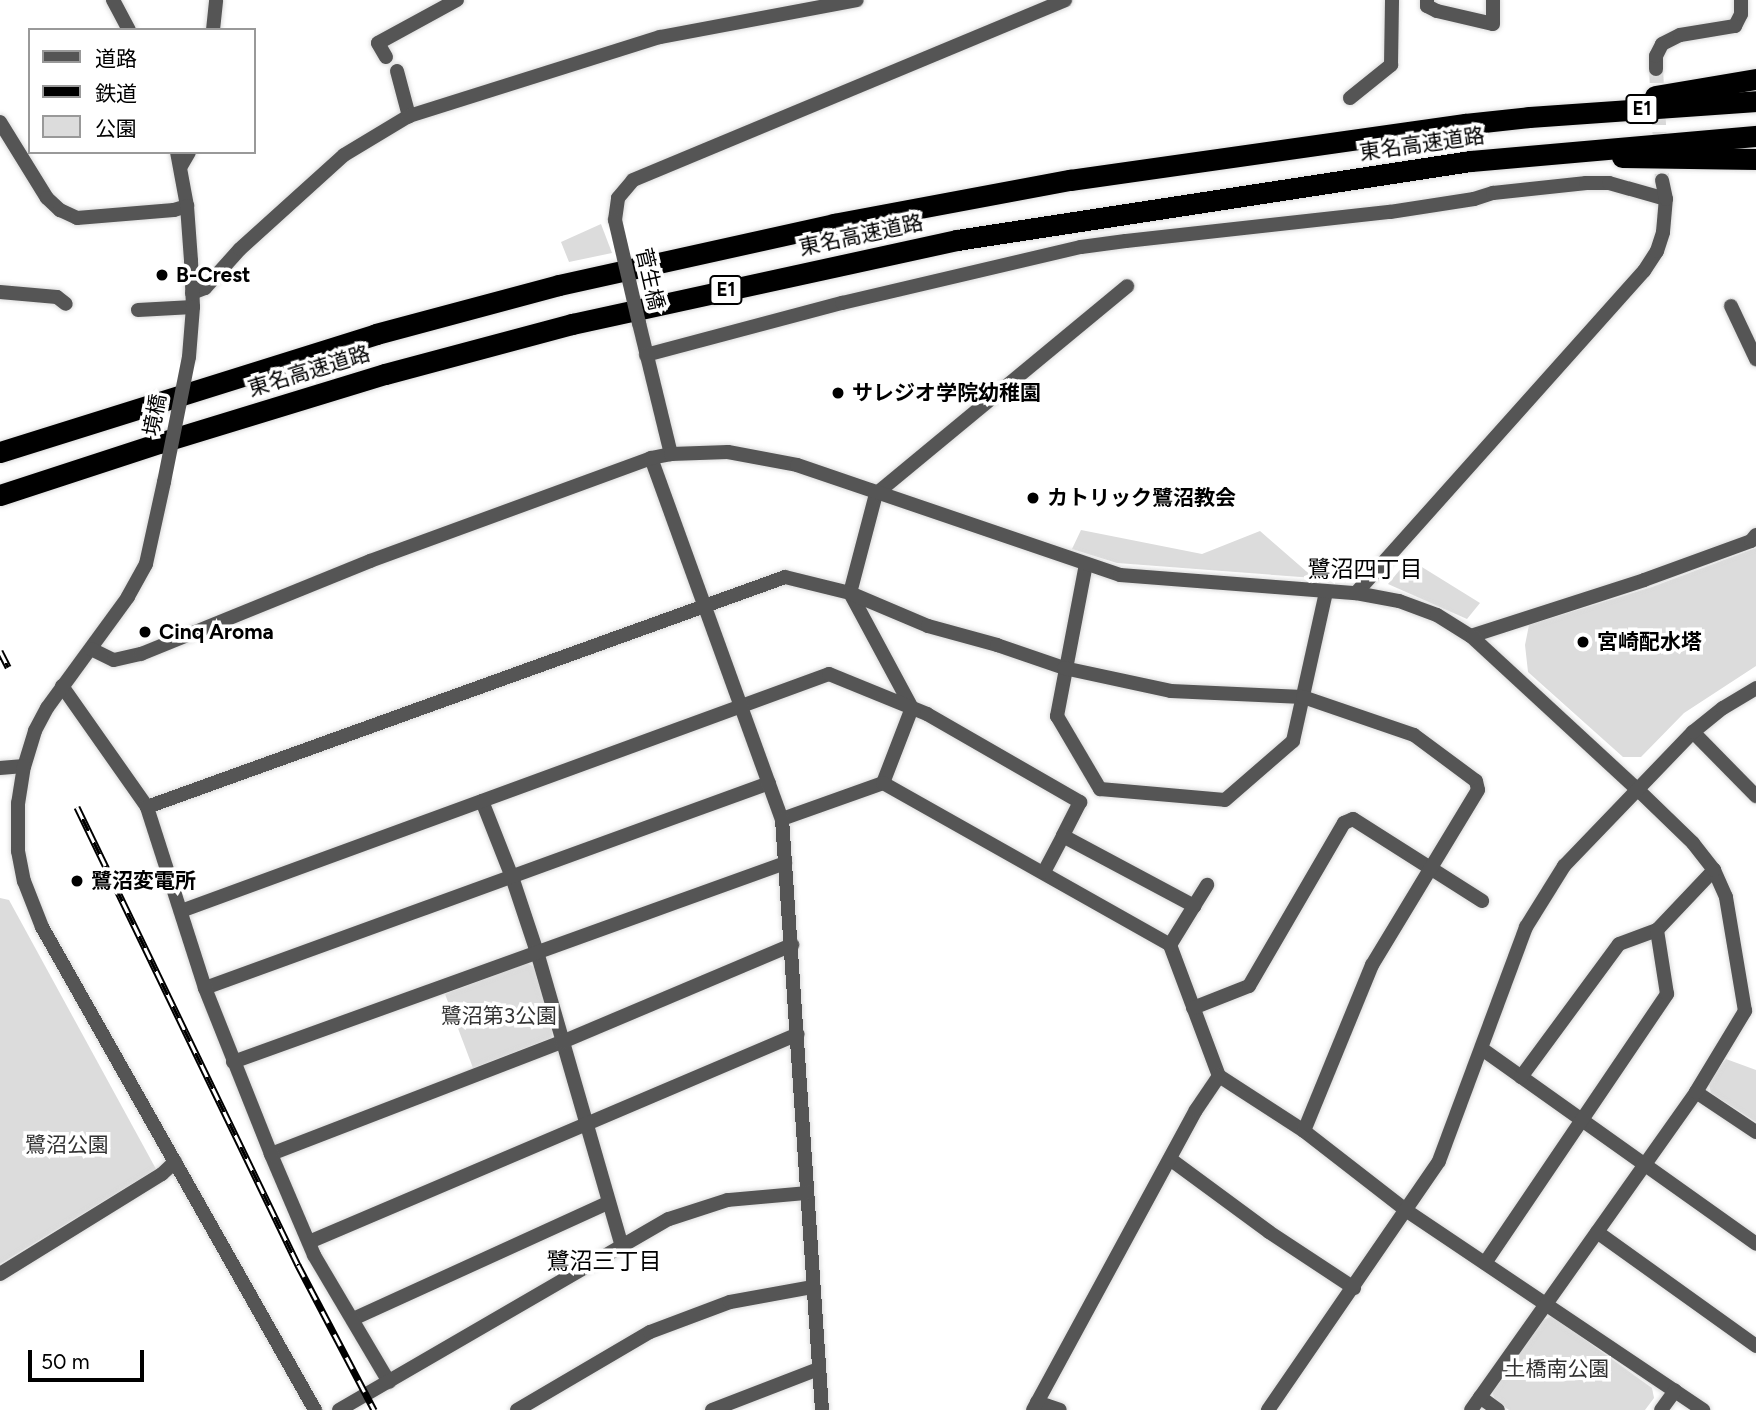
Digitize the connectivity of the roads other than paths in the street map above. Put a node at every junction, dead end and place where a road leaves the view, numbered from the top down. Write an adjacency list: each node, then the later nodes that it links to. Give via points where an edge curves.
1 (113, 0): 10 (street)
2 (216, 0): 11 (street)
3 (857, 0): 18 (street, via 660,37)
4 (1065, 0): 34 (street, 菅生橋, bridge, via 633,180 618,198 615,220)
5 (1392, 0): 16 (street, via 1391,65)
6 (1493, 0): 9 (street, via 1493,24 1437,11)
7 (1741, 0): 13 (street, via 1735,26 1680,35 1662,44)
8 (449, 2): 12 (street, via 378,43)
9 (1423, 2)
10 (128, 28)
11 (213, 28)
12 (386, 57)
13 (1656, 69)
14 (397, 71): 18 (street)
15 (1756, 79): 19 (highway)
16 (1350, 98)
17 (1756, 101): 19 (highway, 東名高速道路 / E1)
18 (409, 116): 30 (street, via 344,155 240,249)
19 (1529, 117): 36 (highway, 東名高速道路 / E1, via 1057,183 834,224 376,334)
20 (0, 122): 27 (street, via 47,198 77,218)
21 (1756, 136): 22 (highway, 東名高速道路 / E1)
22 (1554, 152): 24 (highway); 40 (highway, 東名高速道路 / E1, via 957,240 572,324 385,374)
23 (179, 159): 27 (street, 境橋)
24 (1756, 159)
25 (1662, 180): 26 (street)
26 (1666, 199): 34 (street, via 1609,183 1586,183 1493,192 1390,212 1126,240); 45 (street, via 1657,251 1644,271)
27 (187, 206): 30 (street, 境橋)
28 (1127, 286): 39 (street)
29 (0, 292): 31 (street, via 57,297)
30 (192, 300): 33 (street); 48 (street, 境橋, bridge, via 188,357 146,564)
31 (66, 304)
32 (1731, 306): 35 (street)
33 (138, 310)
34 (645, 351): 37 (street, 菅生橋)
35 (1756, 359)
36 (0, 452)
37 (671, 454): 38 (street); 39 (street, via 757,456 797,465)
38 (651, 458): 46 (street); 48 (street, via 370,561 141,654 114,660)
39 (876, 494): 42 (street); 44 (street)
40 (0, 495)
41 (1756, 535): 47 (street, via 1751,541 1644,580)
42 (1086, 564): 43 (street, via 1121,575); 49 (street)
43 (1326, 592): 45 (street); 52 (street)
44 (850, 593): 46 (street, via 785,577); 49 (street, via 928,626); 54 (street)
45 (1356, 593): 47 (street, via 1399,601 1437,615)
46 (706, 605): 53 (street); 63 (street)
47 (1471, 636): 60 (street)
48 (91, 649): 50 (street, 境橋)
49 (1064, 668): 52 (street, via 1171,691); 52 (street, via 1056,716 1100,789 1225,800 1293,741)
50 (62, 686): 56 (street, 境橋, via 35,731); 63 (street)
51 (1756, 688): 55 (street)
52 (1303, 697): 67 (street, via 1414,735 1476,781 1478,790)
53 (741, 706): 54 (street, via 829,674); 58 (street); 62 (street)
54 (912, 708): 59 (street); 65 (street, via 1080,802)
55 (1693, 732): 60 (street); 61 (street)
56 (24, 766): 57 (street); 95 (street, 境橋, via 17,827 32,905)
57 (0, 768)
58 (769, 783): 64 (street); 70 (street)
59 (883, 783): 64 (street); 69 (street)
60 (1637, 789): 68 (street); 84 (street, via 1564,866 1526,927)
61 (1756, 796)
62 (482, 801): 70 (street); 74 (street)
63 (147, 807): 74 (street)
64 (782, 819): 66 (street)
65 (1063, 836): 69 (street); 73 (street)
66 (785, 863): 76 (street); 78 (street)
67 (1430, 868): 72 (street); 80 (street, via 1353,819 1344,823 1249,986); 91 (street, via 1372,965)
68 (1714, 870): 75 (street); 81 (street, via 1726,897)
69 (1044, 872): 77 (street)
70 (512, 877): 78 (street); 79 (street)
71 (1207, 885): 73 (street)
72 (1482, 901)
73 (1194, 906): 77 (street)
74 (181, 911): 79 (street)
75 (1657, 930): 87 (street, via 1619,944); 89 (street, via 1667,994)
76 (792, 945): 82 (street); 83 (street)
77 (1170, 945): 80 (street)
78 (537, 952): 83 (street); 85 (street)
79 (205, 988): 85 (street)
80 (1193, 1008): 86 (street)
81 (1751, 1011): 88 (street)
82 (798, 1034): 90 (street); 97 (street)
83 (562, 1042): 90 (street); 93 (street)
84 (1482, 1049): 87 (street); 99 (street, via 1439,1161)
85 (233, 1062): 93 (street)
86 (1219, 1076): 91 (street); 94 (street)
87 (1521, 1077): 89 (street)
88 (1696, 1092): 92 (street); 96 (street)
89 (1581, 1120): 96 (street); 104 (street)
90 (587, 1125): 98 (street); 101 (street)
91 (1304, 1131): 99 (street)
92 (1756, 1132)
93 (271, 1154): 101 (street)
94 (1170, 1158): 107 (street); 116 (street)
95 (175, 1162): 105 (street); 117 (street, 境橋)
96 (1644, 1164): 100 (street); 102 (street)
97 (807, 1193): 103 (street, via 755,1195 710,1204 669,1219); 106 (street)
98 (608, 1203): 103 (street); 109 (street)
99 (1407, 1211): 104 (street); 107 (street)
100 (1597, 1232): 108 (street); 110 (street)
101 (309, 1242): 109 (street)
102 (1756, 1244)
103 (622, 1245): 112 (street)
104 (1485, 1263): 108 (street)
105 (0, 1274)
106 (812, 1287): 111 (street); 119 (street, via 730,1302 650,1332)
107 (1354, 1288): 123 (street)
108 (1547, 1304): 113 (street); 114 (street)
109 (353, 1319): 112 (street)
110 (1756, 1346)
111 (817, 1369): 115 (street); 121 (street)
112 (389, 1382): 118 (street)
113 (1675, 1391): 126 (street); 127 (street)
114 (1480, 1397): 124 (street); 125 (street)
115 (729, 1406): 120 (street)
116 (1035, 1406): 122 (street)
117 (315, 1410)
118 (340, 1410)
119 (517, 1410)
120 (712, 1410)
121 (822, 1410)
122 (1060, 1410)
123 (1269, 1410)
124 (1471, 1410)
125 (1498, 1410)
126 (1661, 1410)
127 (1703, 1410)

